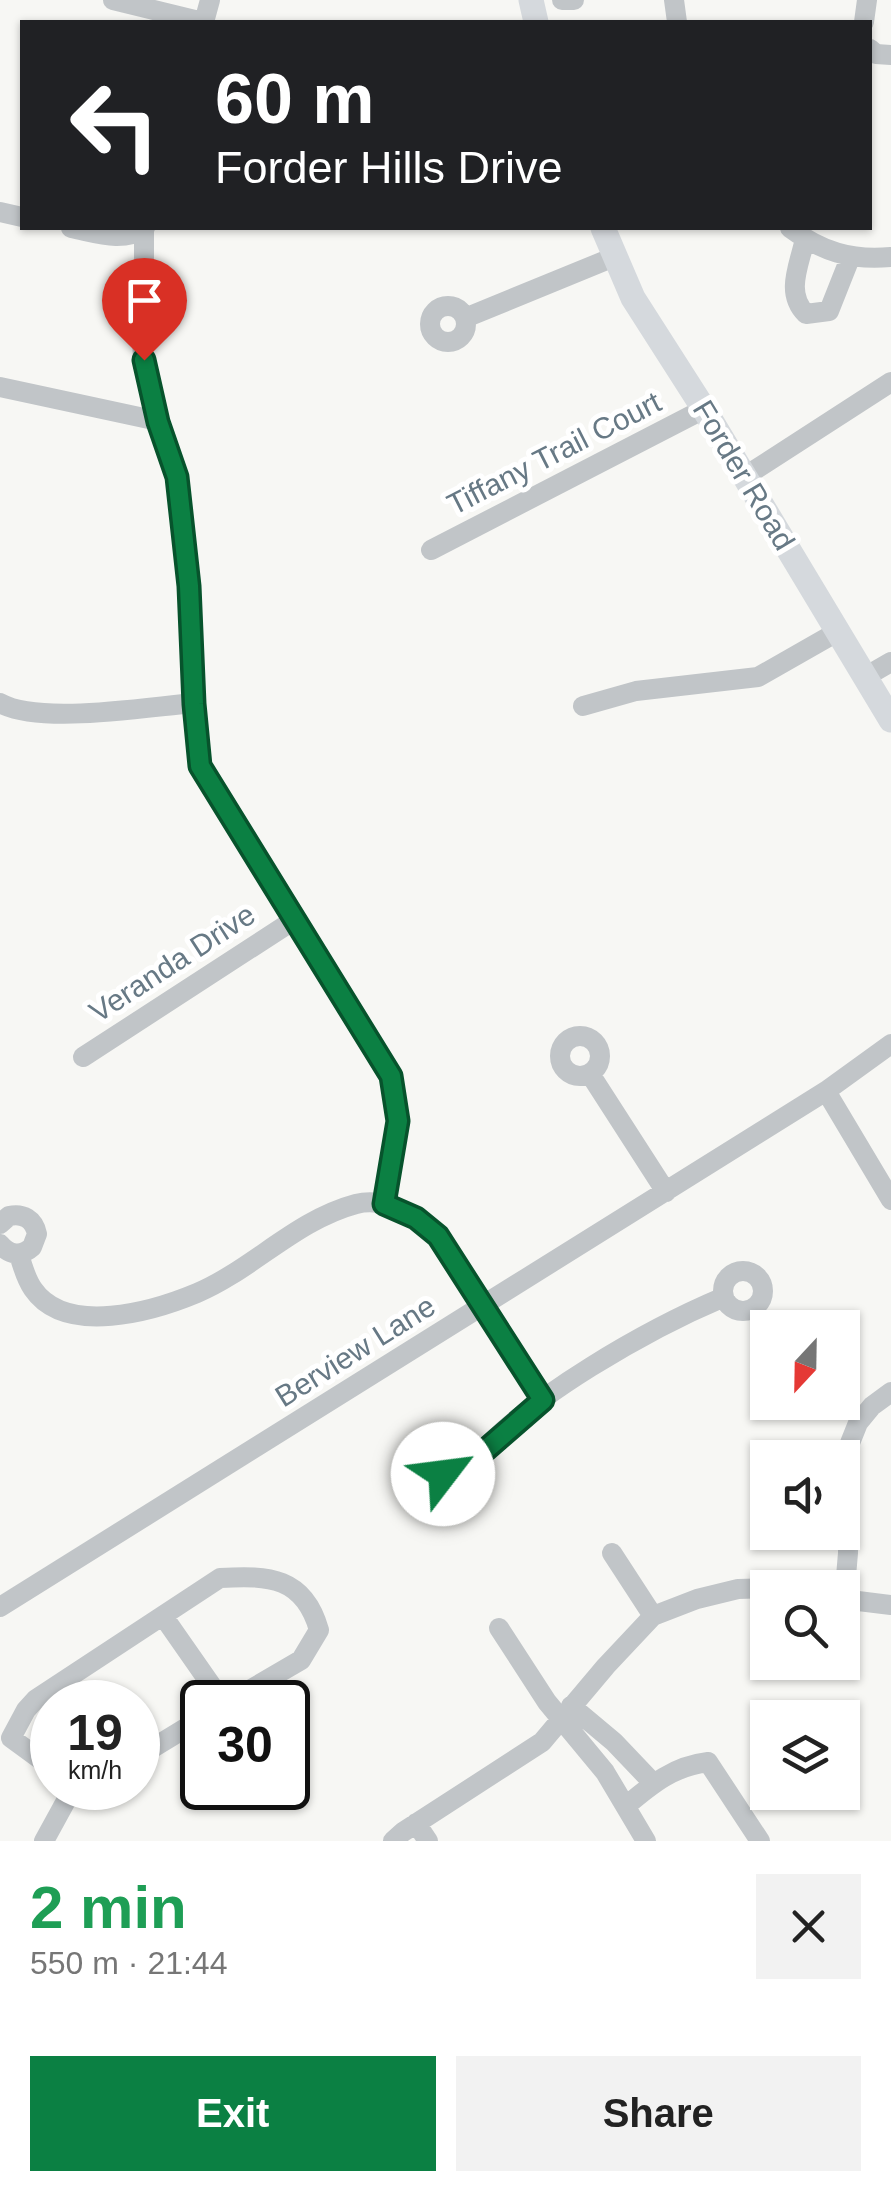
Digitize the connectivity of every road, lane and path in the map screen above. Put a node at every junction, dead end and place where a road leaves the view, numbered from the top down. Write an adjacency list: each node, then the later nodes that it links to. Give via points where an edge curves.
1 (113, 0): 4 (street)
2 (562, 0): 3 (street)
3 (574, 0)
4 (196, 20)
5 (82, 230): 6 (street, via 115,237)
6 (141, 230)
7 (145, 230): 17 (street, via 140,324)
8 (603, 230): 11 (main road, Forder Road)
9 (797, 233): 12 (street); 12 (street, via 793,288 806,314 829,311)
10 (891, 257): 12 (street)
11 (614, 258): 13 (street); 16 (main road, Forder Road)
12 (850, 258)
13 (465, 318)
14 (891, 382): 18 (street)
15 (0, 387): 17 (street)
16 (704, 409): 18 (main road, Forder Road); 19 (street, Tiffany Trail Court)
17 (158, 422): 24 (street, via 177,477)
18 (744, 477): 20 (main road, Forder Road)
19 (432, 550)
20 (837, 632): 22 (main road, Forder Road); 25 (street, via 758,678 636,691)
21 (891, 662): 22 (street)
22 (865, 678): 26 (main road, Forder Road)
23 (0, 703): 24 (street, via 52,714)
24 (194, 704): 27 (street, via 200,766)
25 (583, 706)
26 (891, 720)
27 (294, 920): 29 (street, Veranda Drive); 34 (street, via 391,1076 398,1121)
28 (891, 1044): 31 (street, Berview Lane)
29 (83, 1057)
30 (590, 1074): 32 (street)
31 (826, 1091): 32 (street, Berview Lane); 33 (street)
32 (666, 1192): 38 (street, Berview Lane)
33 (891, 1200)
34 (384, 1204): 36 (street, via 358,1203 296,1230 197,1293 123,1316 85,1317 56,1308 34,1291); 38 (street, via 438,1236)
35 (0, 1224): 36 (street, via 15,1215 32,1222 32,1247)
36 (10, 1249)
37 (724, 1297): 40 (street, via 664,1322)
38 (483, 1307): 40 (street); 47 (street, Berview Lane)
39 (891, 1392): 43 (street, via 858,1423 850,1443)
40 (543, 1400): 41 (street)
41 (474, 1460)
42 (612, 1553): 49 (street)
43 (846, 1570)
44 (750, 1589): 49 (street)
45 (860, 1602): 46 (street)
46 (891, 1605)
47 (0, 1607)
48 (163, 1616): 51 (street); 52 (street); 53 (street, via 220,1578 283,1582 313,1608 320,1630 301,1660)
49 (653, 1616): 55 (street)
50 (499, 1628): 55 (street)
51 (65, 1680)
52 (210, 1680)
53 (265, 1680)
54 (30, 1706): 56 (street, via 11,1738)
55 (566, 1713): 57 (street, via 614,1742); 58 (street); 60 (street, via 542,1742)
56 (30, 1752)
57 (653, 1783): 58 (street); 64 (street, via 684,1765 708,1762)
58 (626, 1806): 63 (street)
59 (61, 1810): 61 (street)
60 (422, 1832): 62 (street)
61 (44, 1841)
62 (393, 1841)
63 (646, 1841)
64 (760, 1841)

